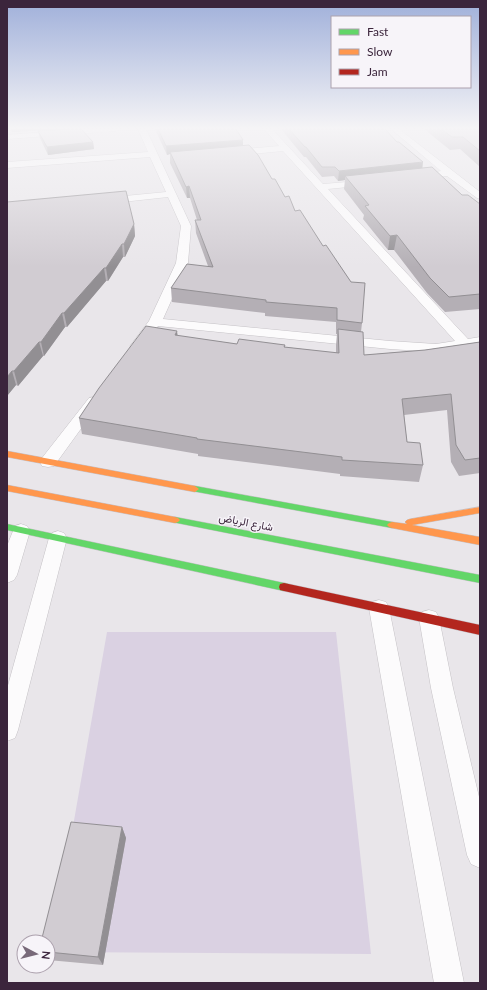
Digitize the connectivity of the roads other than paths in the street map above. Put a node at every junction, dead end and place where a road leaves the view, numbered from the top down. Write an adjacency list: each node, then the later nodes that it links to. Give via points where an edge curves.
1 (164, 175): 8 (street)
2 (310, 175): 7 (street)
3 (428, 175): 5 (street)
4 (452, 175): 9 (street)
5 (411, 177)
6 (381, 180): 7 (street)
7 (320, 187): 13 (street)
8 (171, 194): 10 (street); 11 (street, via 186,226 182,263)
9 (480, 196)
10 (93, 202)
11 (155, 322): 13 (street, via 405,346 436,348); 14 (street)
12 (480, 341): 13 (street)
13 (465, 344)
14 (130, 354)
15 (101, 392): 17 (street)
16 (7, 454): 17 (main road)
17 (48, 462): 20 (main road)
18 (7, 488): 25 (main road, شارع الرياض)
19 (480, 510): 20 (main road)
20 (397, 525): 23 (main road)
21 (14, 529): 22 (main road); 24 (street)
22 (58, 538): 26 (main road); 29 (street)
23 (480, 541)
24 (7, 575)
25 (480, 579)
26 (379, 608): 27 (main road); 31 (street)
27 (429, 618): 28 (main road); 30 (street, via 442,688)
28 (480, 630)
29 (7, 730)
30 (480, 855)
31 (449, 983)

